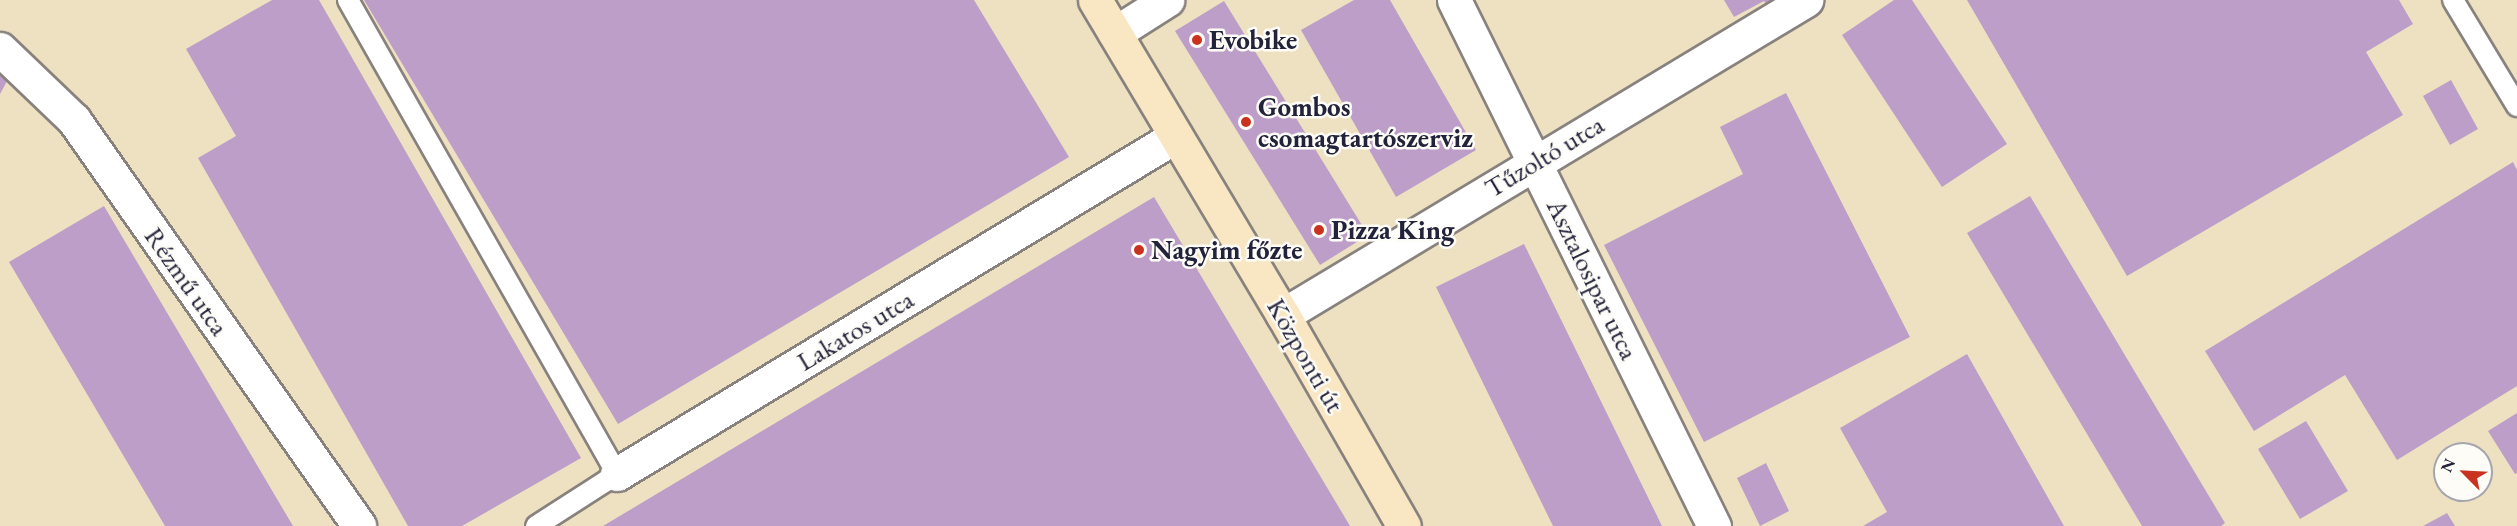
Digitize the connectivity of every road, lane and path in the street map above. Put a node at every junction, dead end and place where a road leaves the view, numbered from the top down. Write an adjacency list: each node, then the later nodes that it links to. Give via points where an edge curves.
1 (348, 0): 13 (lane)
2 (1095, 0): 7 (street, Központi út)
3 (1167, 0): 7 (street)
4 (1454, 0): 11 (street, Asztalosipar utca)
5 (1806, 0): 11 (street, Tűzoltó utca)
6 (2453, 0): 9 (lane)
7 (1115, 33): 10 (street, Központi út)
8 (0, 49): 14 (street, Rézmű utca, via 74,120)
9 (2517, 106)
10 (1176, 136): 12 (street, Központi út); 13 (street, Lakatos utca)
11 (1535, 161): 12 (street, Tűzoltó utca); 17 (street, Asztalosipar utca)
12 (1283, 315): 16 (street, Központi út)
13 (617, 474): 15 (lane, Lakatos utca)
14 (359, 526)
15 (536, 526)
16 (1404, 526)
17 (1714, 526)

